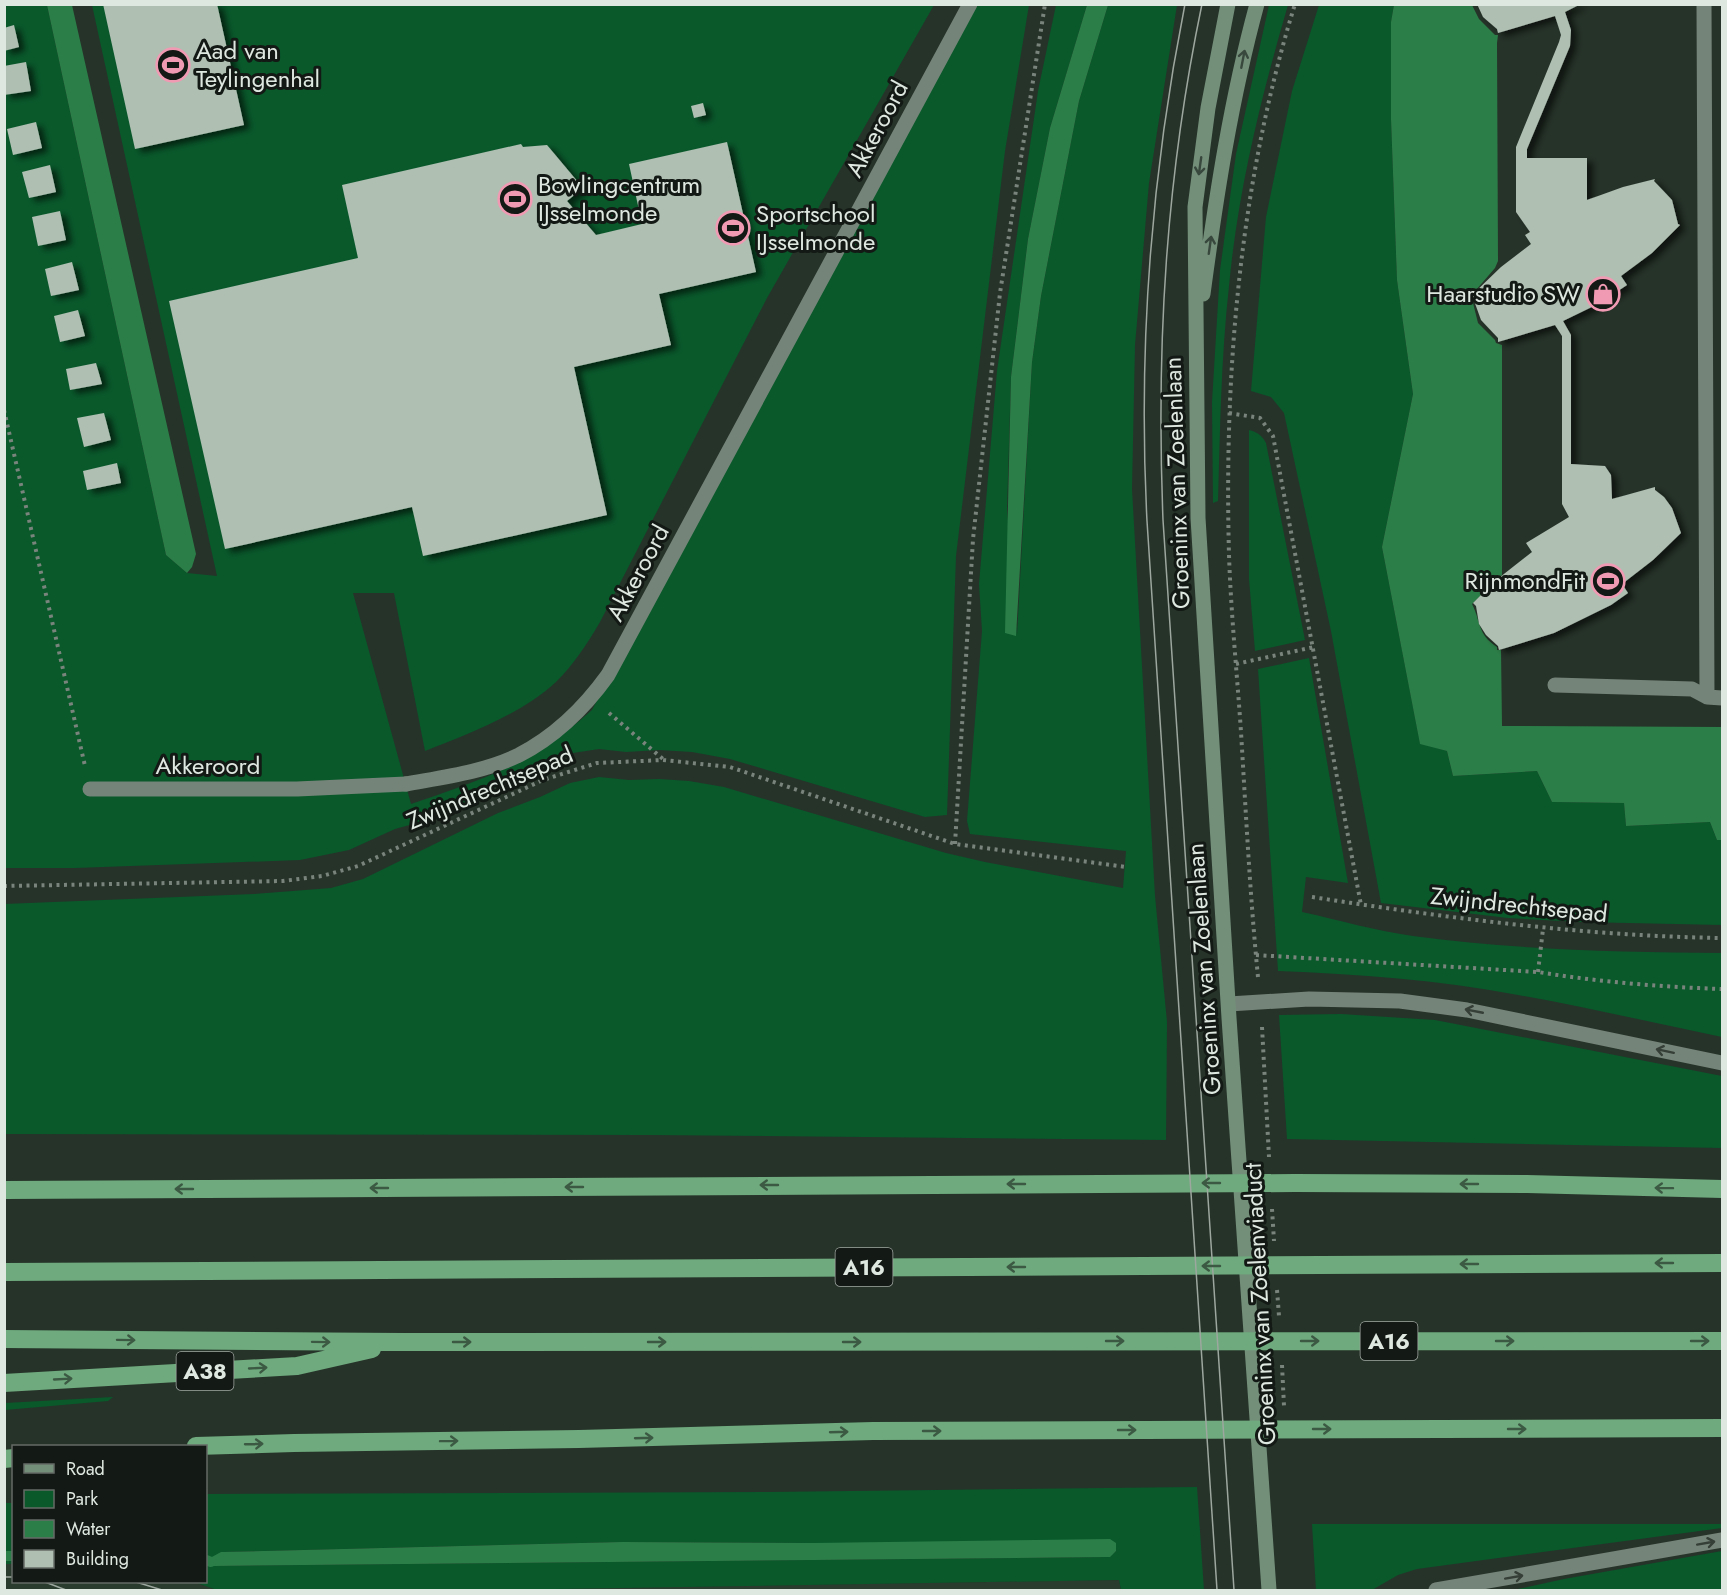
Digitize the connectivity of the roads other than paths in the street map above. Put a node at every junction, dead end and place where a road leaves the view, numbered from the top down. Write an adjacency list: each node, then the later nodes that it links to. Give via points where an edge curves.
1 (970, 4): 8 (street, Akkeroord, via 608,675 591,698 558,729 519,754 476,770 406,784 297,789)
2 (1228, 4): 5 (main road, Groeninx van Zoelenlaan, one-way to 5, via 1208,108 1195,207)
3 (1257, 4): 5 (main road, Groeninx van Zoelenlaan, one-way to 3, via 1212,230)
4 (1704, 4): 7 (street)
5 (1195, 344): 9 (main road, Groeninx van Zoelenlaan, via 1198,518)
6 (1555, 686): 7 (street, via 1692,689)
7 (1715, 698)
8 (90, 789)
9 (1229, 1011): 10 (street, one-way to 9, via 1467,1010 1400,1001 1309,999); 22 (main road, Groeninx van Zoelenlaan)
10 (1722, 1063)
11 (1722, 1189): 12 (highway, one-way to 12, via 1284,1183)
12 (4, 1190)
13 (1722, 1263): 14 (highway, A16, one-way to 14)
14 (4, 1272)
15 (4, 1339): 17 (highway, A16, one-way to 17)
16 (1722, 1341): 17 (highway, A16, one-way to 16)
17 (403, 1342): 18 (highway, A38, one-way to 17, via 297,1366)
18 (4, 1383)
19 (1722, 1428): 20 (highway, one-way to 19, via 885,1431)
20 (207, 1446)
21 (1722, 1540): 23 (street, one-way to 21)
22 (1269, 1590)
23 (1436, 1590)

